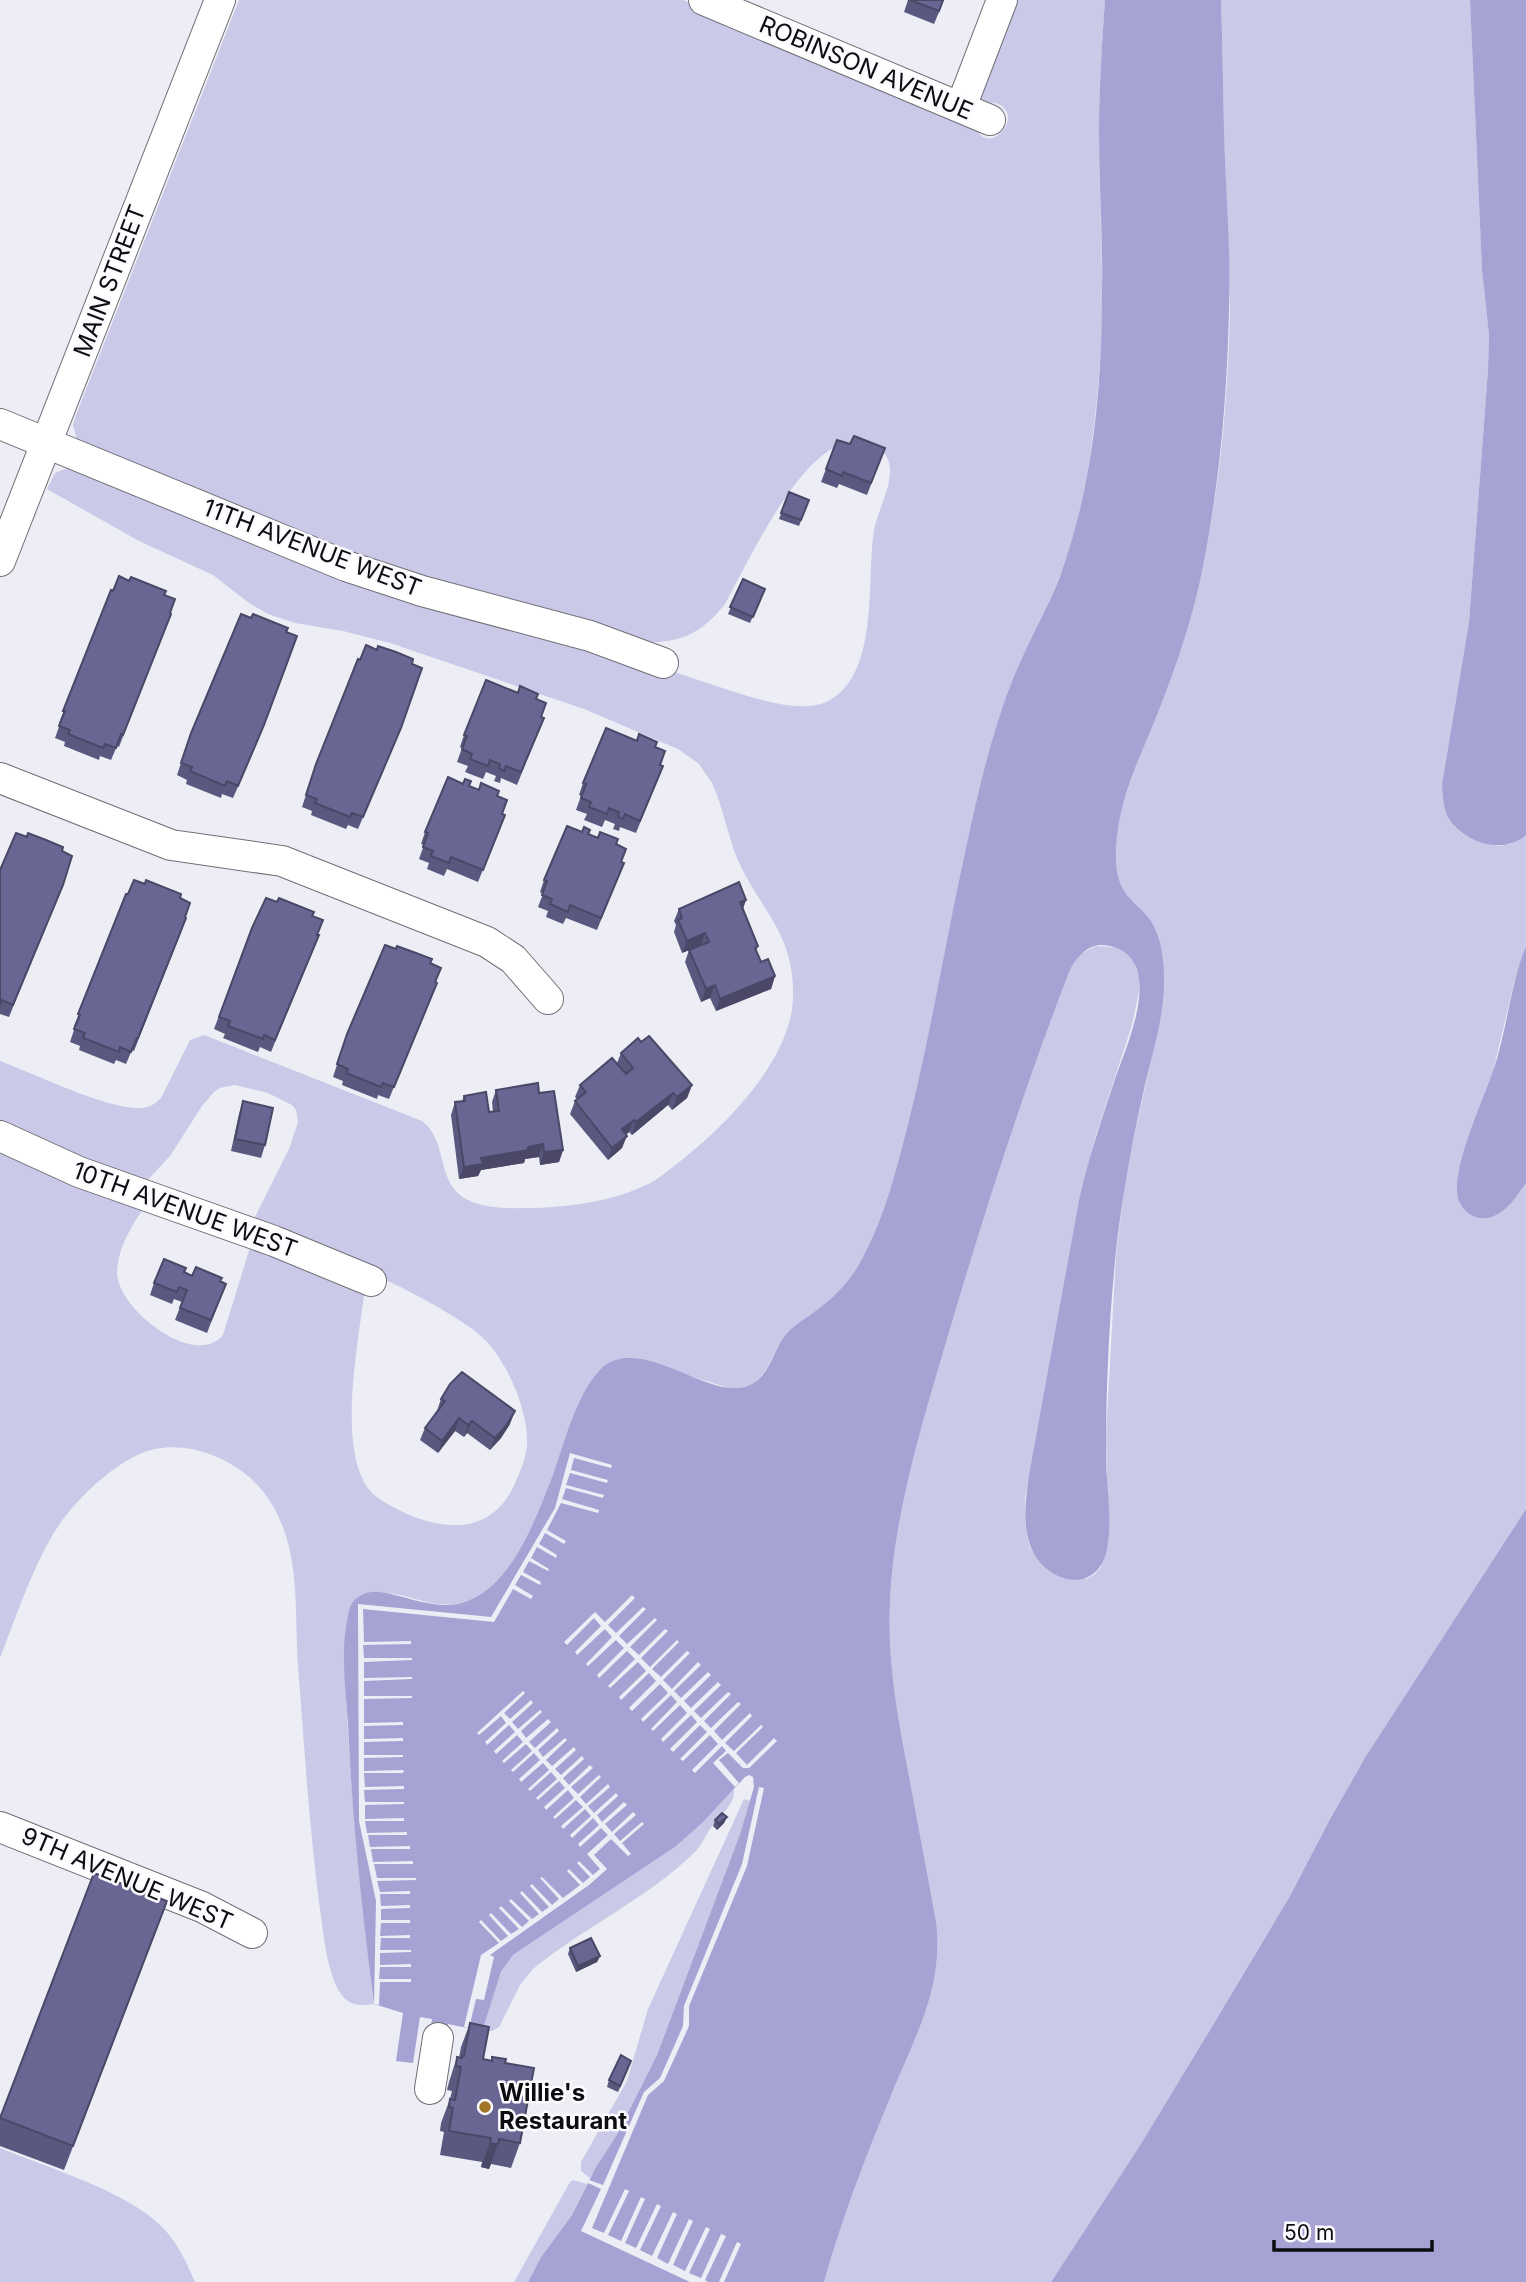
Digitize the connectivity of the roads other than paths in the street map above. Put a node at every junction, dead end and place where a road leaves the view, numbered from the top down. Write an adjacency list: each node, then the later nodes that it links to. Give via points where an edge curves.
1 (220, 0): 7 (street, MAIN STREET)
2 (704, 0): 4 (street, ROBINSON AVENUE)
3 (1002, 0): 4 (street)
4 (961, 107): 5 (street, ROBINSON AVENUE)
5 (990, 120)
6 (0, 425): 7 (street, 11TH AVENUE WEST)
7 (46, 443): 8 (street, MAIN STREET); 9 (street, 11TH AVENUE WEST, via 346,566 590,636)
8 (0, 561)
9 (663, 663)
10 (0, 778): 11 (street, via 171,845 291,864 487,942 513,959)
11 (548, 999)
12 (0, 1136): 13 (street, 10TH AVENUE WEST, via 79,1172 274,1241)
13 (371, 1281)
14 (0, 1826): 15 (street, 9TH AVENUE WEST, via 202,1907)
15 (253, 1934)
16 (438, 2038): 17 (street)
17 (430, 2089)

